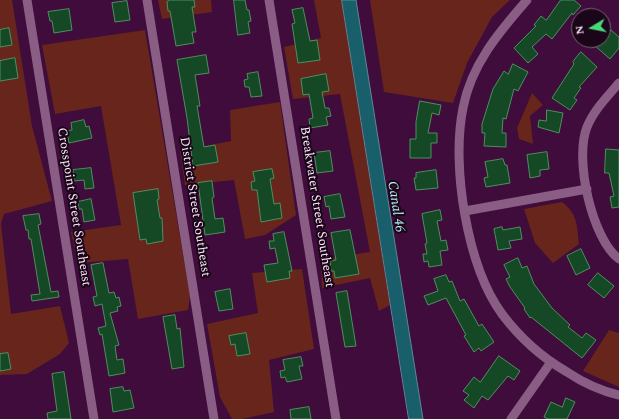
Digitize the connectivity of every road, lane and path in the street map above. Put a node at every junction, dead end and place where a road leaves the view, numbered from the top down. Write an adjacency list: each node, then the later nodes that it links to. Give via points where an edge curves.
1 (26, 0): 11 (street, Crosspoint Street Southeast)
2 (147, 0): 12 (street, District Street Southeast)
3 (269, 0): 13 (street, Breakwater Street Southeast)
4 (527, 0): 7 (street, via 503,27 485,53 472,77 463,107 459,174)
5 (619, 83): 6 (street, via 593,113 586,129 582,151)
6 (587, 189): 7 (street); 8 (street, via 595,225 611,253)
7 (465, 210): 9 (street, via 470,238 483,278 501,313 523,340)
8 (619, 259)
9 (551, 362): 10 (street, via 579,380); 14 (street)
10 (619, 395)
11 (94, 419)
12 (214, 419)
13 (336, 419)
14 (511, 419)

